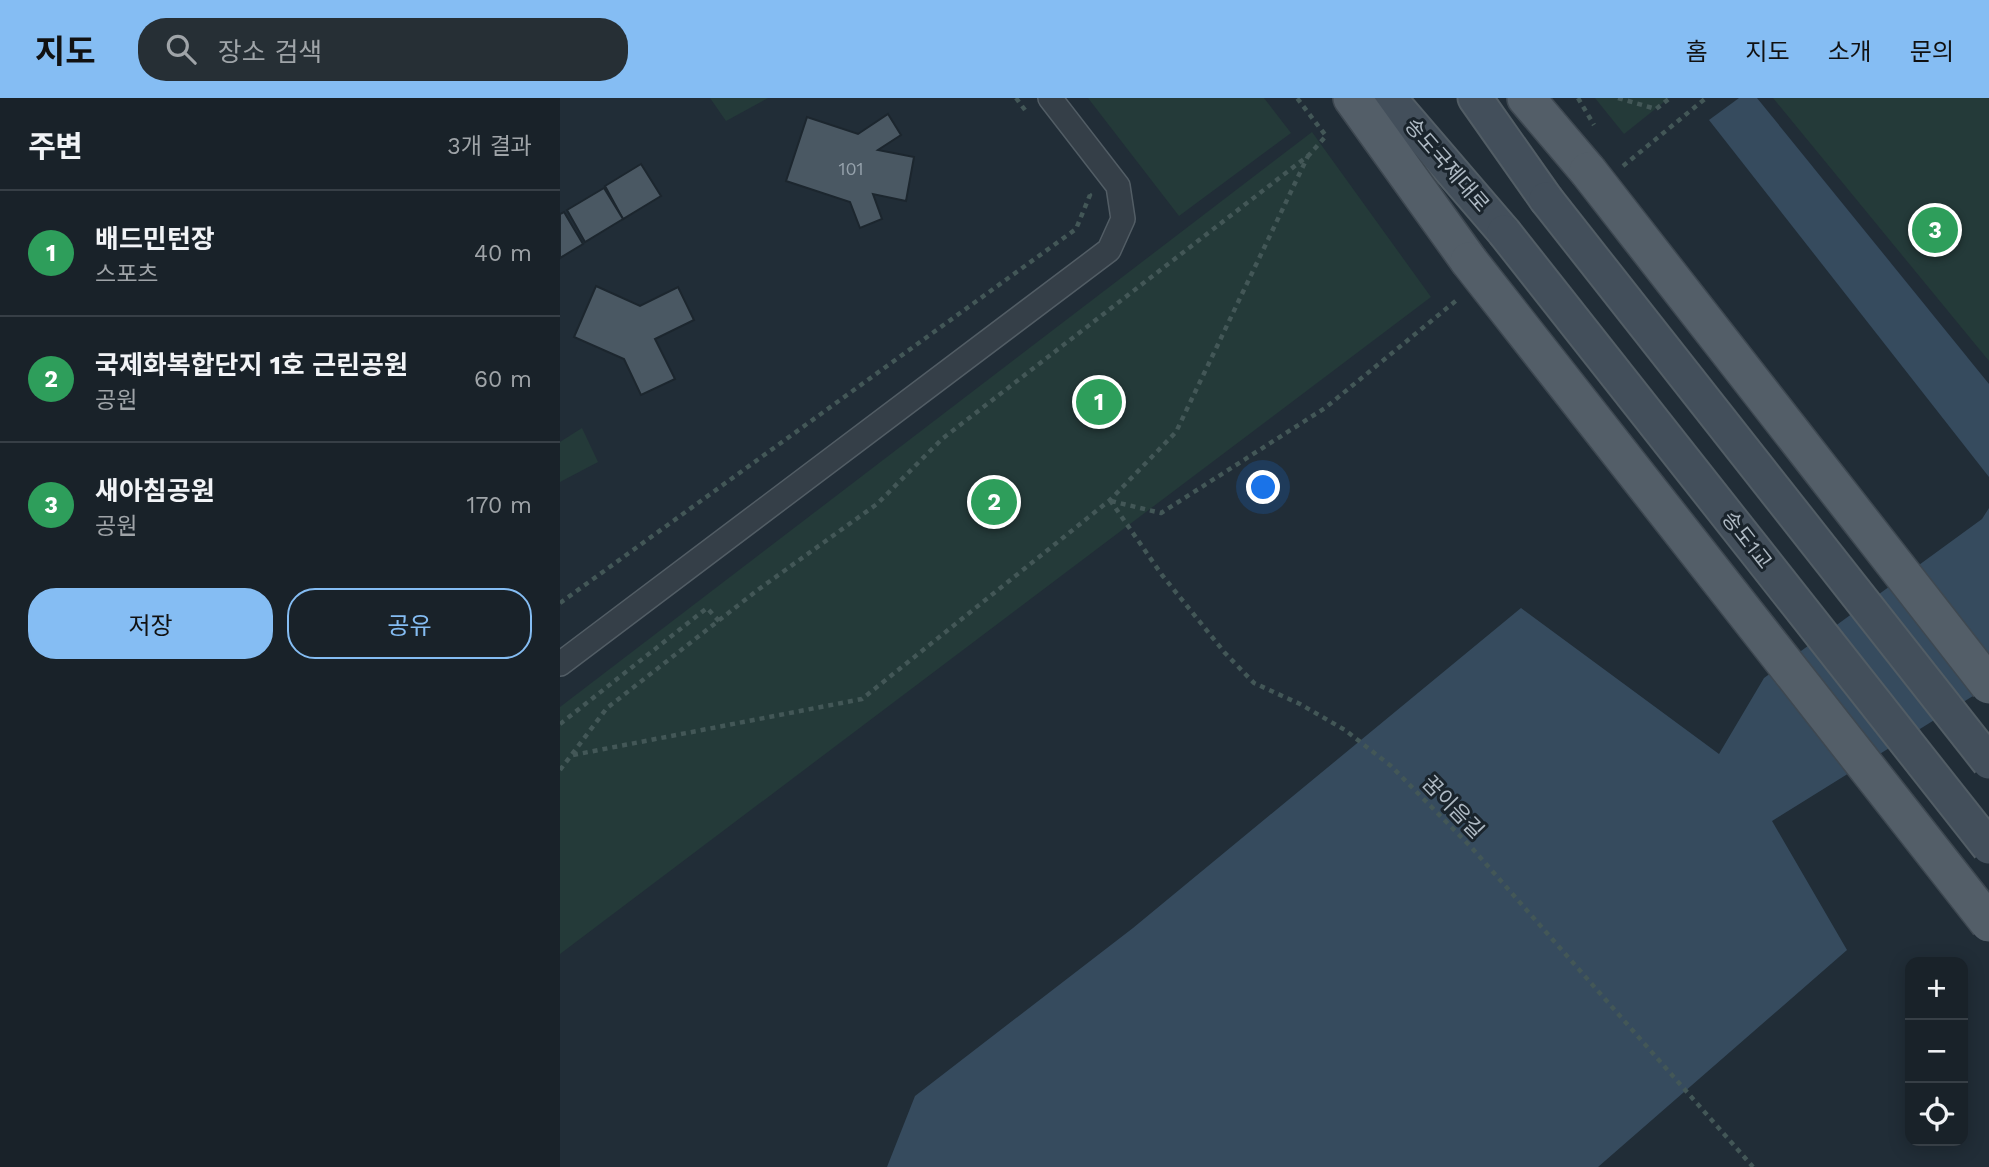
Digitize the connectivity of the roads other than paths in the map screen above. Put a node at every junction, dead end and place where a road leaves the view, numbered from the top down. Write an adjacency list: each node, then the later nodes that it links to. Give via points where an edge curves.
1 (1049, 98): 7 (street, via 1118,186 1123,219 1109,250)
2 (1352, 98): 11 (main road, bridge, via 1469,261)
3 (1389, 98): 6 (main road, 송도국제대로)
4 (1475, 98): 9 (main road, bridge, via 1546,199)
5 (1526, 98): 8 (main road, bridge)
6 (1504, 232): 10 (main road, 송도1교, bridge)
7 (560, 664)
8 (1989, 685)
9 (1989, 762)
10 (1989, 847)
11 (1989, 923)

